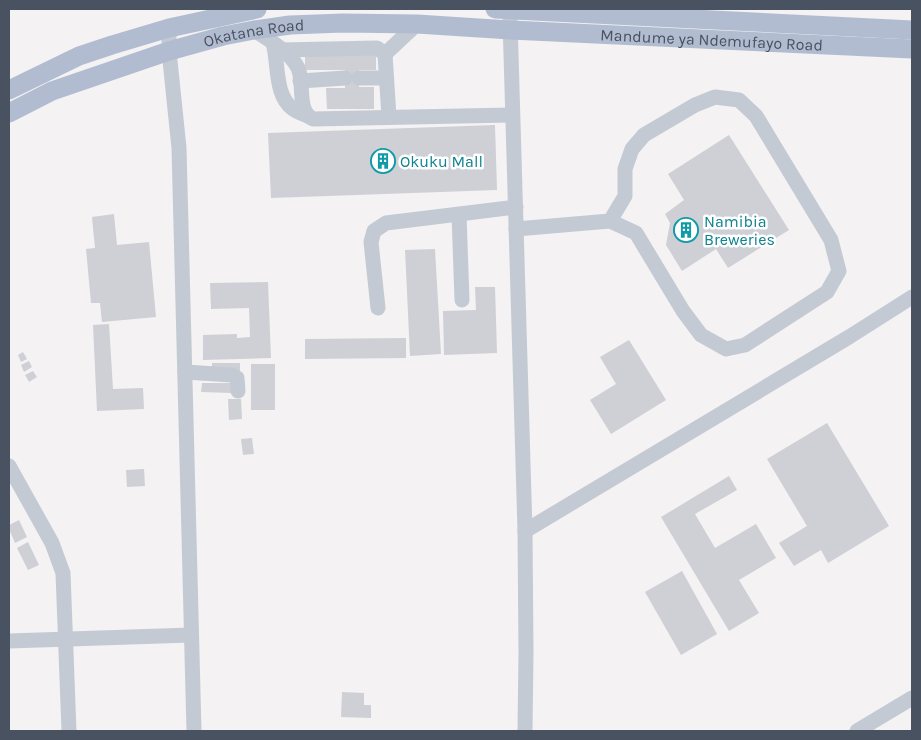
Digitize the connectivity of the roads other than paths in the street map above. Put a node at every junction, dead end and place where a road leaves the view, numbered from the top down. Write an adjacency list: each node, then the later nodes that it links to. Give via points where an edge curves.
1 (257, 9): 6 (main road, Okatana Road)
2 (495, 9): 3 (main road)
3 (508, 9): 4 (main road, Mandume ya Ndemufayo Road); 8 (street)
4 (685, 14): 9 (main road, Mandume ya Ndemufayo Road); 10 (street)
5 (417, 24): 7 (main road, Okatana Road, via 343,23); 8 (main road, Okatana Road); 14 (street)
6 (169, 28): 13 (street); 17 (main road, Okatana Road, via 79,56)
7 (254, 30): 11 (street); 13 (main road, Okatana Road)
8 (511, 30): 10 (main road, Mandume ya Ndemufayo Road); 20 (street)
9 (912, 30)
10 (685, 38): 12 (main road, Mandume ya Ndemufayo Road)
11 (277, 46): 14 (street, via 377,48); 16 (street, via 291,59); 19 (street, via 281,93 294,110)
12 (912, 49)
13 (169, 50): 18 (main road, Okatana Road, via 52,91); 29 (street, via 179,148)
14 (385, 54): 15 (street)
15 (386, 78): 16 (street); 21 (street)
16 (300, 81): 19 (street, via 304,110)
17 (9, 90)
18 (9, 113)
19 (308, 116): 21 (street, via 314,119)
20 (512, 116): 21 (street); 22 (street)
21 (389, 117)
22 (516, 207): 23 (street); 25 (street)
23 (459, 215): 27 (street); 28 (street, via 386,223 374,231 371,242)
24 (610, 221): 24 (street, via 636,233 701,335 726,349 745,345 828,292 839,271 831,240 756,116 739,100 716,97 695,105 644,135 632,149 625,169 625,196); 25 (street)
25 (516, 228): 32 (street)
26 (912, 297): 32 (street)
27 (462, 300)
28 (378, 308)
29 (185, 372): 30 (street, via 232,376 236,378); 33 (street)
30 (238, 391)
31 (9, 466): 34 (street, via 52,543 63,573)
32 (525, 531): 39 (street)
33 (191, 635): 34 (street); 38 (street)
34 (65, 638): 35 (street); 37 (street)
35 (9, 641)
36 (912, 698): 40 (street)
37 (69, 731)
38 (194, 731)
39 (525, 731)
40 (857, 731)

